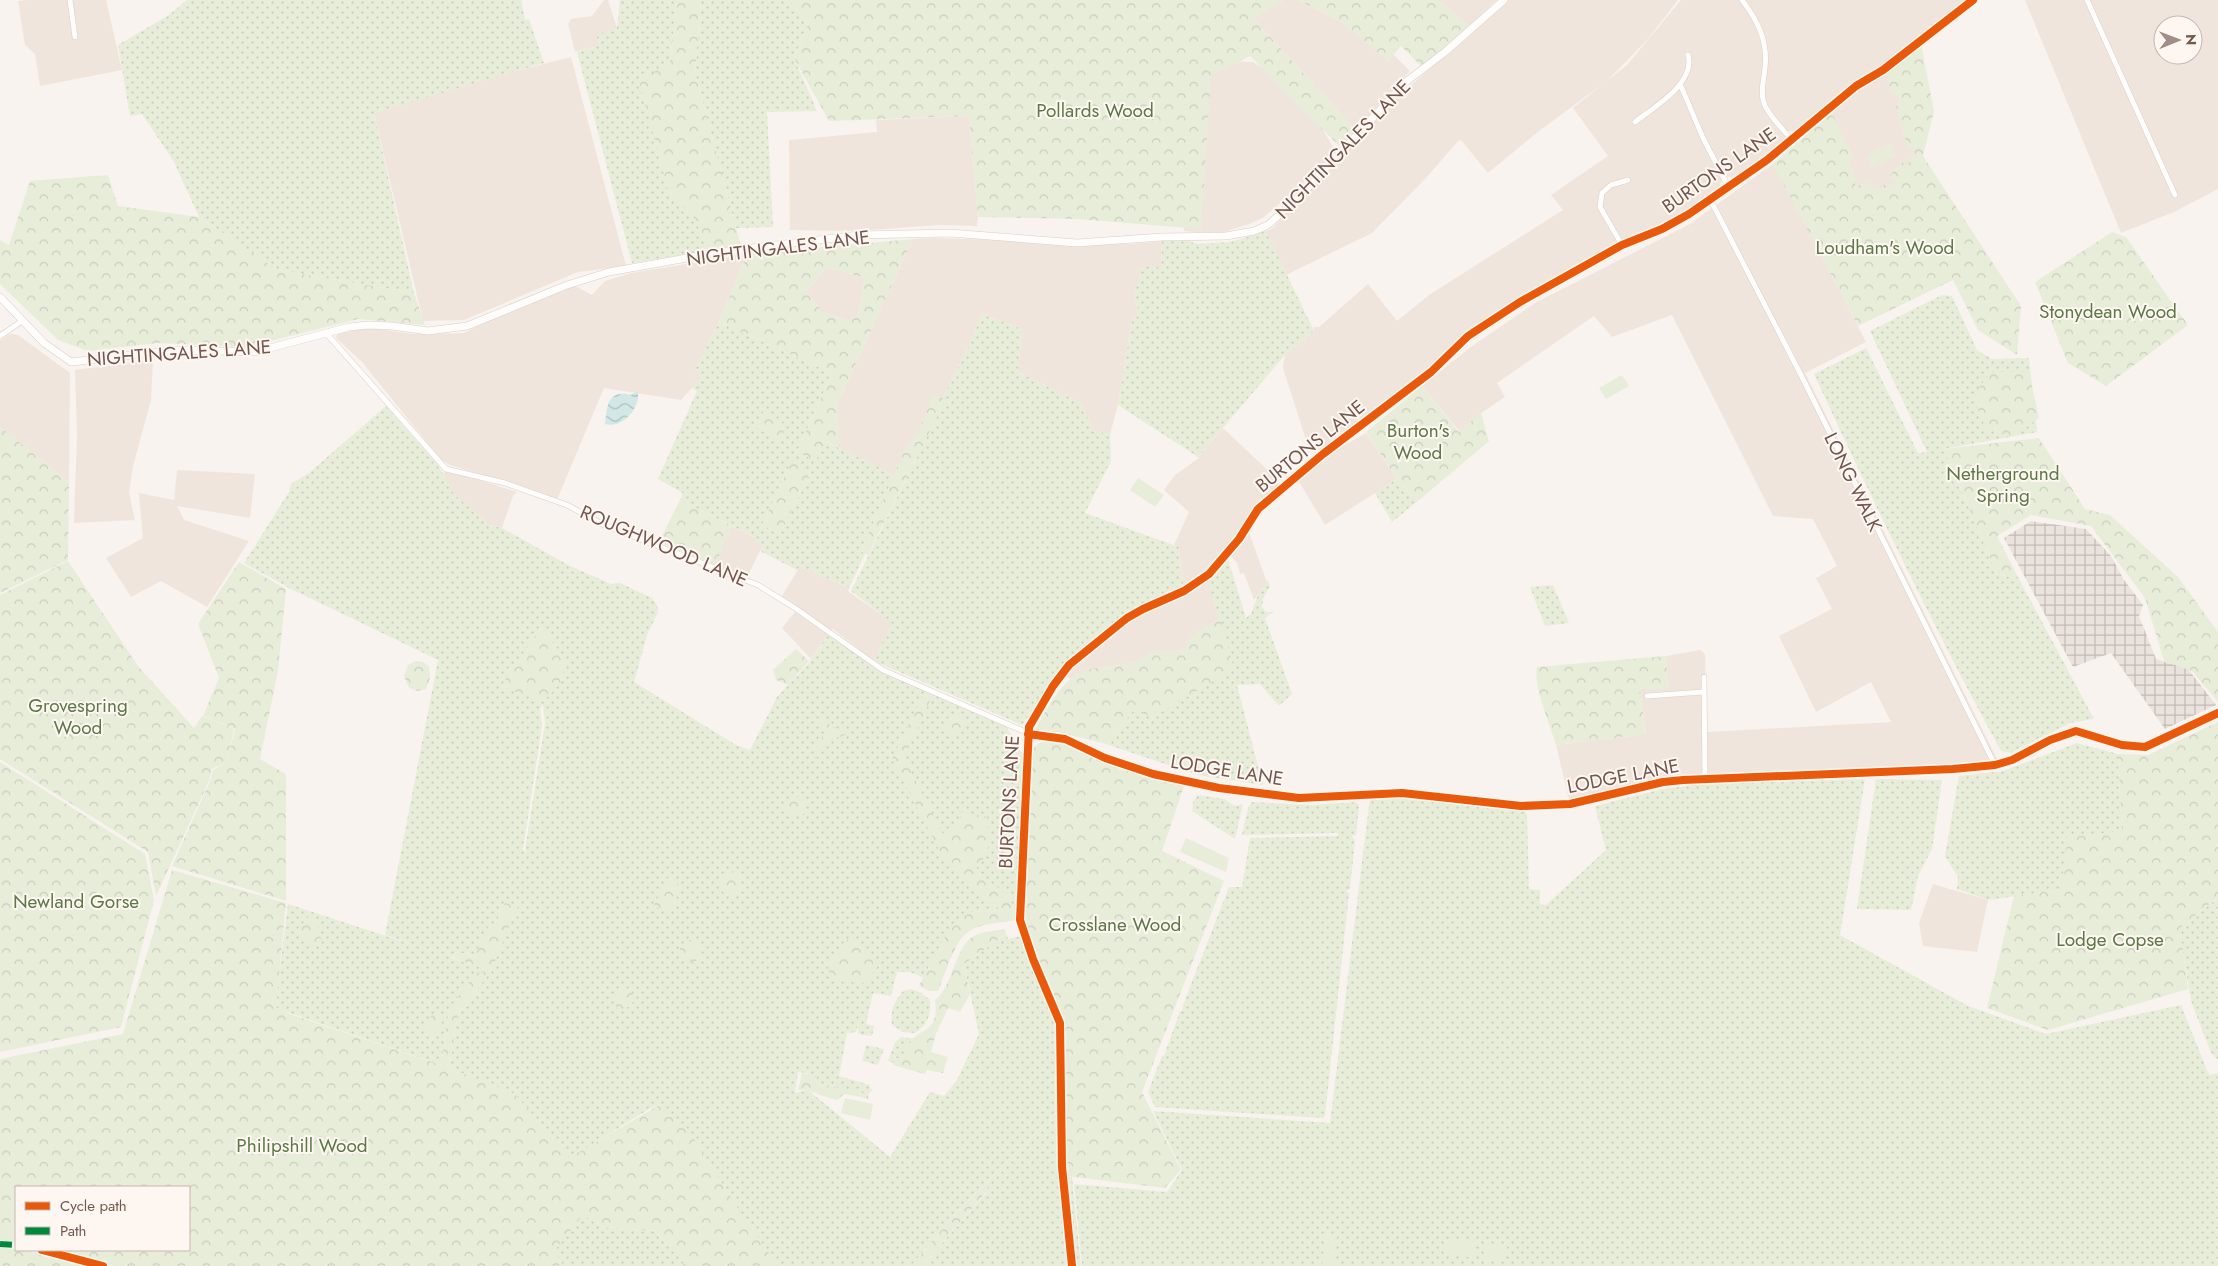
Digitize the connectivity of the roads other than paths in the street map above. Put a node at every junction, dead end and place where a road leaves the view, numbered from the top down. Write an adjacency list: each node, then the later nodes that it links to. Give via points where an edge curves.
1 (70, 0): 6 (street)
2 (1504, 0): 18 (main road, NIGHTINGALES LANE, via 1407,81 1301,195 1268,225 1254,231 1226,236 1077,243 950,233 859,235 720,252 609,272 567,285 467,326 428,331 368,325)
3 (1742, 0): 10 (street, via 1762,34 1766,55 1764,105)
4 (1972, 0): 10 (street, BURTONS LANE, via 1883,70 1856,86)
5 (2087, 0): 13 (street)
6 (75, 37)
7 (1688, 55): 8 (street, via 1690,62)
8 (1680, 86): 9 (street); 12 (street)
9 (1635, 122)
10 (1792, 140): 12 (street, BURTONS LANE)
11 (1628, 180): 15 (street, via 1611,185 1602,193 1600,207)
12 (1728, 186): 14 (street, BURTONS LANE)
13 (2175, 195)
14 (1710, 199): 15 (street, BURTONS LANE, via 1662,229); 25 (street, LONG WALK)
15 (1622, 245): 24 (street, BURTONS LANE, via 1520,302 1468,336 1410,388 1323,454 1258,509 1239,539 1209,574 1184,591 1128,618 1069,665 1033,717)
16 (0, 297): 17 (main road, NIGHTINGALES LANE)
17 (22, 321): 18 (main road, NIGHTINGALES LANE, via 44,343 71,362 178,350 255,352); 19 (street)
18 (327, 334): 24 (street, ROUGHWOOD LANE, via 446,469 505,483 567,505 604,525 758,585 883,670)
19 (0, 336)
20 (1704, 677): 21 (street)
21 (1703, 692): 22 (street); 26 (street)
22 (1647, 696)
23 (2218, 713): 25 (street, LODGE LANE, via 2145,747 2122,745 2076,731)
24 (1028, 734): 26 (street, LODGE LANE, via 1065,739 1106,758 1153,774 1237,791 1299,798 1402,793 1520,806 1570,804 1663,782); 27 (street, BURTONS LANE, via 1020,920 1060,1023 1062,1166)
25 (1994, 765): 26 (street, LODGE LANE)
26 (1704, 779)
27 (1072, 1266)

